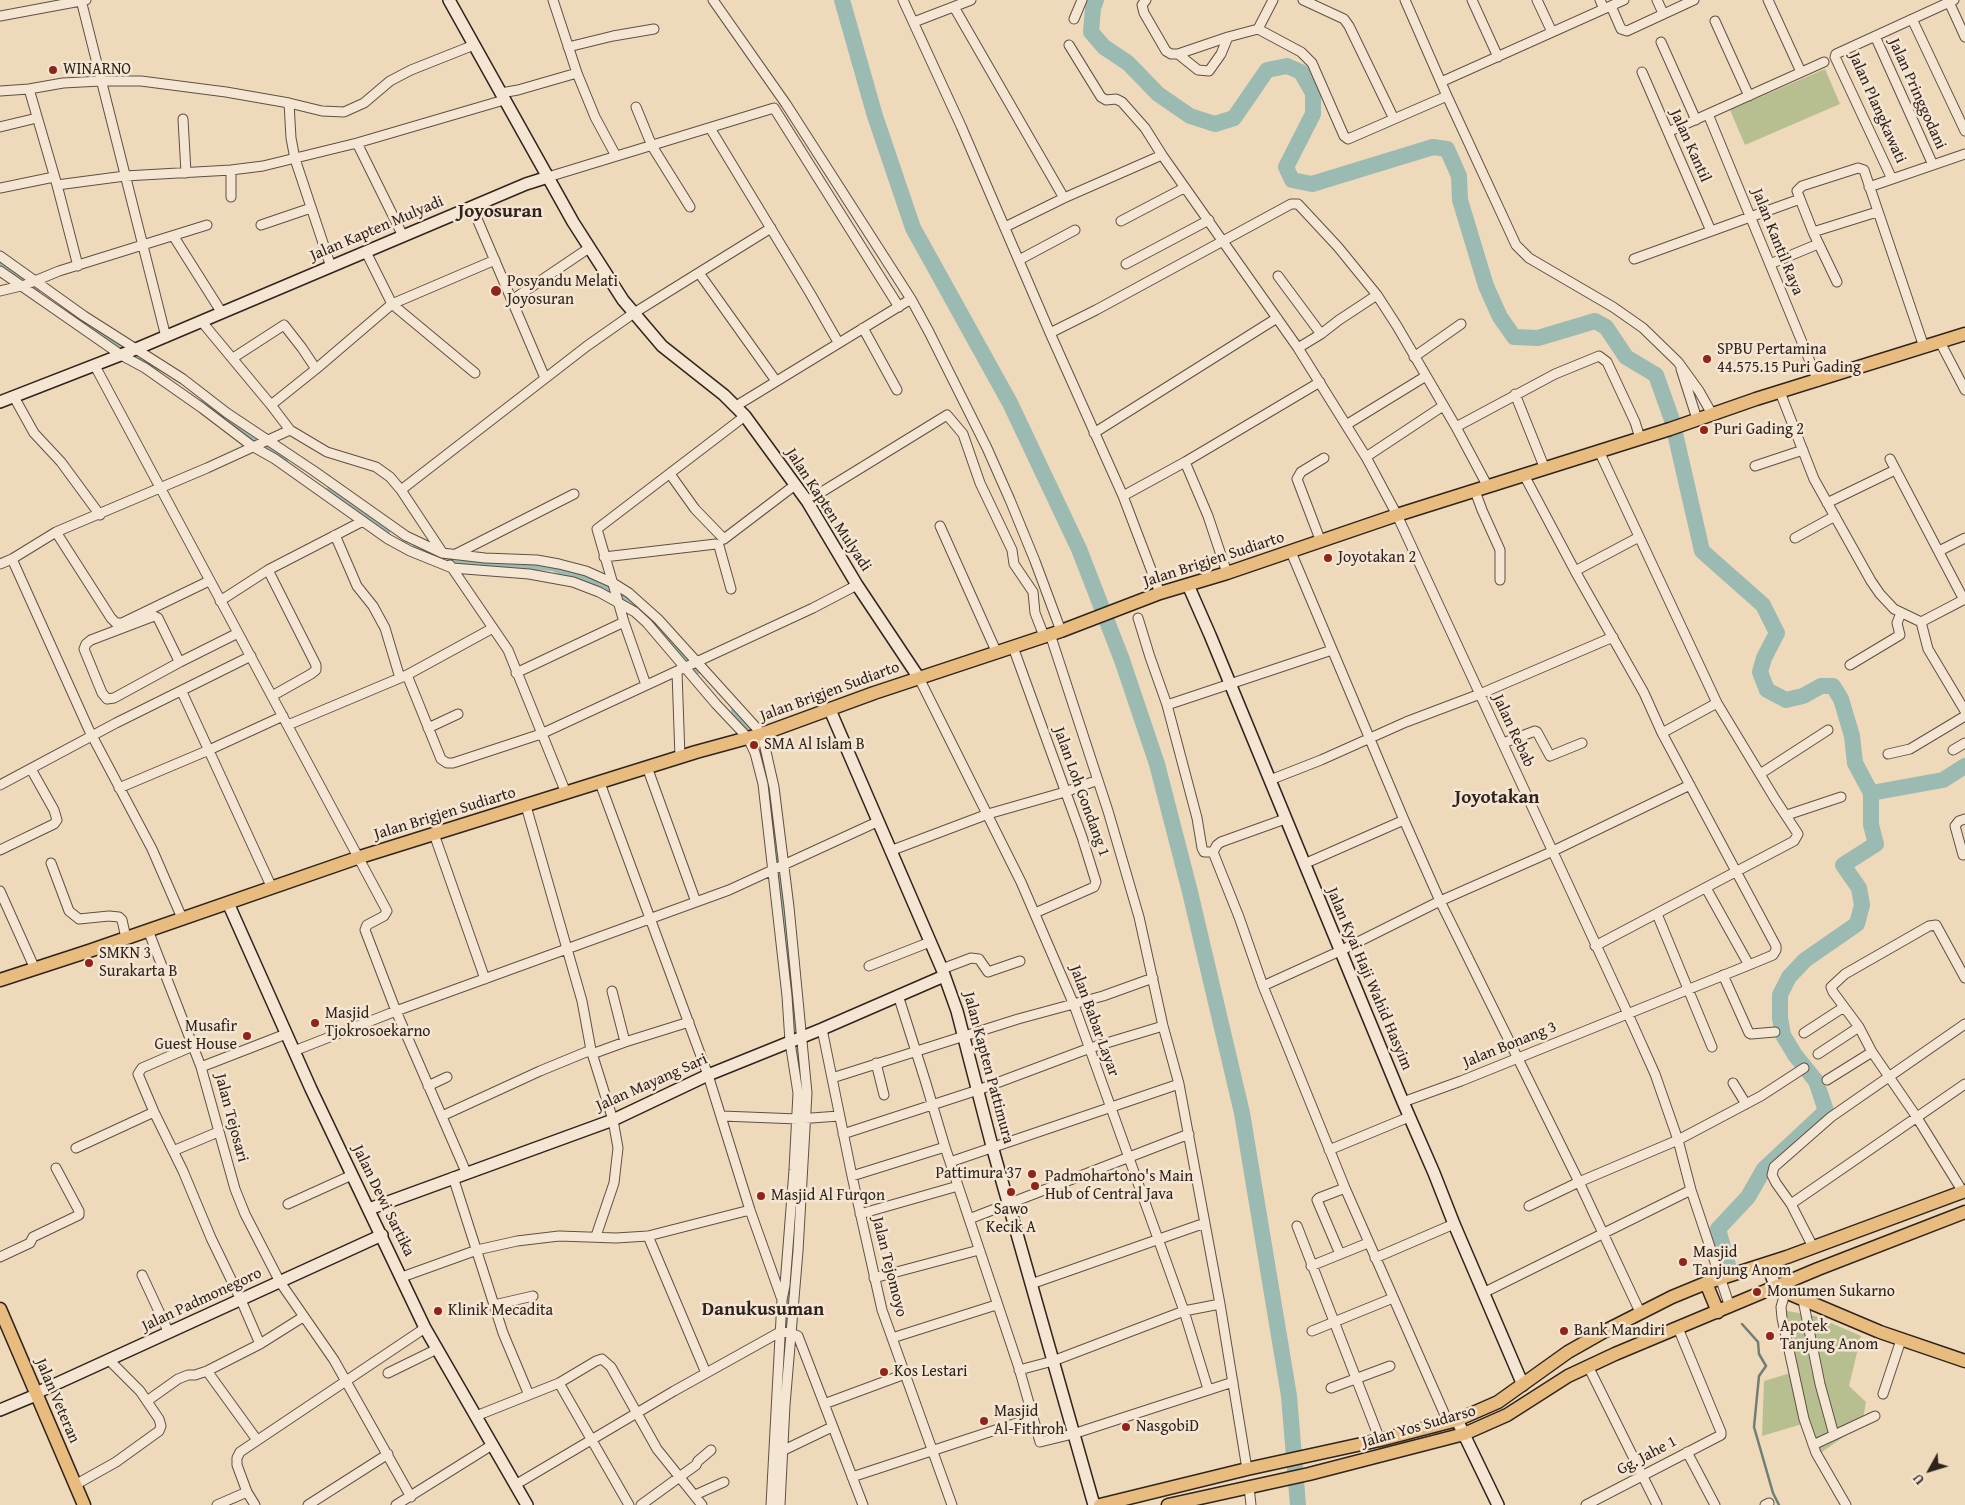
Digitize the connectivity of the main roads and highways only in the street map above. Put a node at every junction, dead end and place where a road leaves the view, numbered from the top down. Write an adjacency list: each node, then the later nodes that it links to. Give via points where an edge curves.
1 (449, 0): 2 (main road)
2 (548, 177): 4 (main road, Jalan Kapten Mulyadi, via 135,350); 6 (main road, Jalan Kapten Mulyadi, via 588,248 634,313 662,346 745,416 807,502)
3 (1965, 334): 5 (main road, Jalan Brigjen Sudiarto, via 1396,515)
4 (0, 402)
5 (1188, 585): 6 (main road, Jalan Brigjen Sudiarto); 21 (main road, Jalan Kyai Haji Wahid Hasyim)
6 (919, 678): 7 (main road, Jalan Brigjen Sudiarto)
7 (830, 710): 8 (main road, Jalan Brigjen Sudiarto, via 360,857); 9 (main road, Jalan Kapten Pattimura)
8 (228, 903): 10 (main road, Jalan Brigjen Sudiarto); 12 (main road, Jalan Dewi Sartika)
9 (943, 973): 12 (main road, Jalan Mayang Sari, via 822,1029 708,1075 614,1120); 28 (main road, Jalan Kapten Pattimura, via 964,1036)
10 (0, 980)
11 (1964, 1191): 15 (main road)
12 (369, 1209): 14 (main road, Jalan Dewi Sartika)
13 (1965, 1212): 17 (main road, Jalan Yos Sudarso)
14 (382, 1235): 22 (main road, Jalan Padmonegoro); 27 (main road, Jalan Dewi Sartika, via 425,1328)
15 (1766, 1264): 16 (main road); 17 (main road)
16 (1706, 1283): 18 (main road); 21 (main road, via 1640,1312 1568,1352)
17 (1780, 1290): 18 (main road, Jalan Yos Sudarso); 20 (main road, via 1901,1340)
18 (1732, 1306): 25 (main road, Jalan Yos Sudarso, via 1588,1366 1507,1415)
19 (0, 1309): 22 (main road, Jalan Veteran)
20 (1965, 1361)
21 (1523, 1385): 24 (main road, via 1498,1402)
22 (36, 1394): 23 (main road, Jalan Padmonegoro); 26 (main road, Jalan Veteran)
23 (0, 1410)
24 (1452, 1421): 25 (main road); 29 (main road)
25 (1464, 1434): 30 (main road, Jalan Yos Sudarso, via 1310,1474); 31 (main road)
26 (84, 1505)
27 (526, 1505)
28 (1094, 1505)
29 (1100, 1505)
30 (1168, 1505)
31 (1498, 1505)

